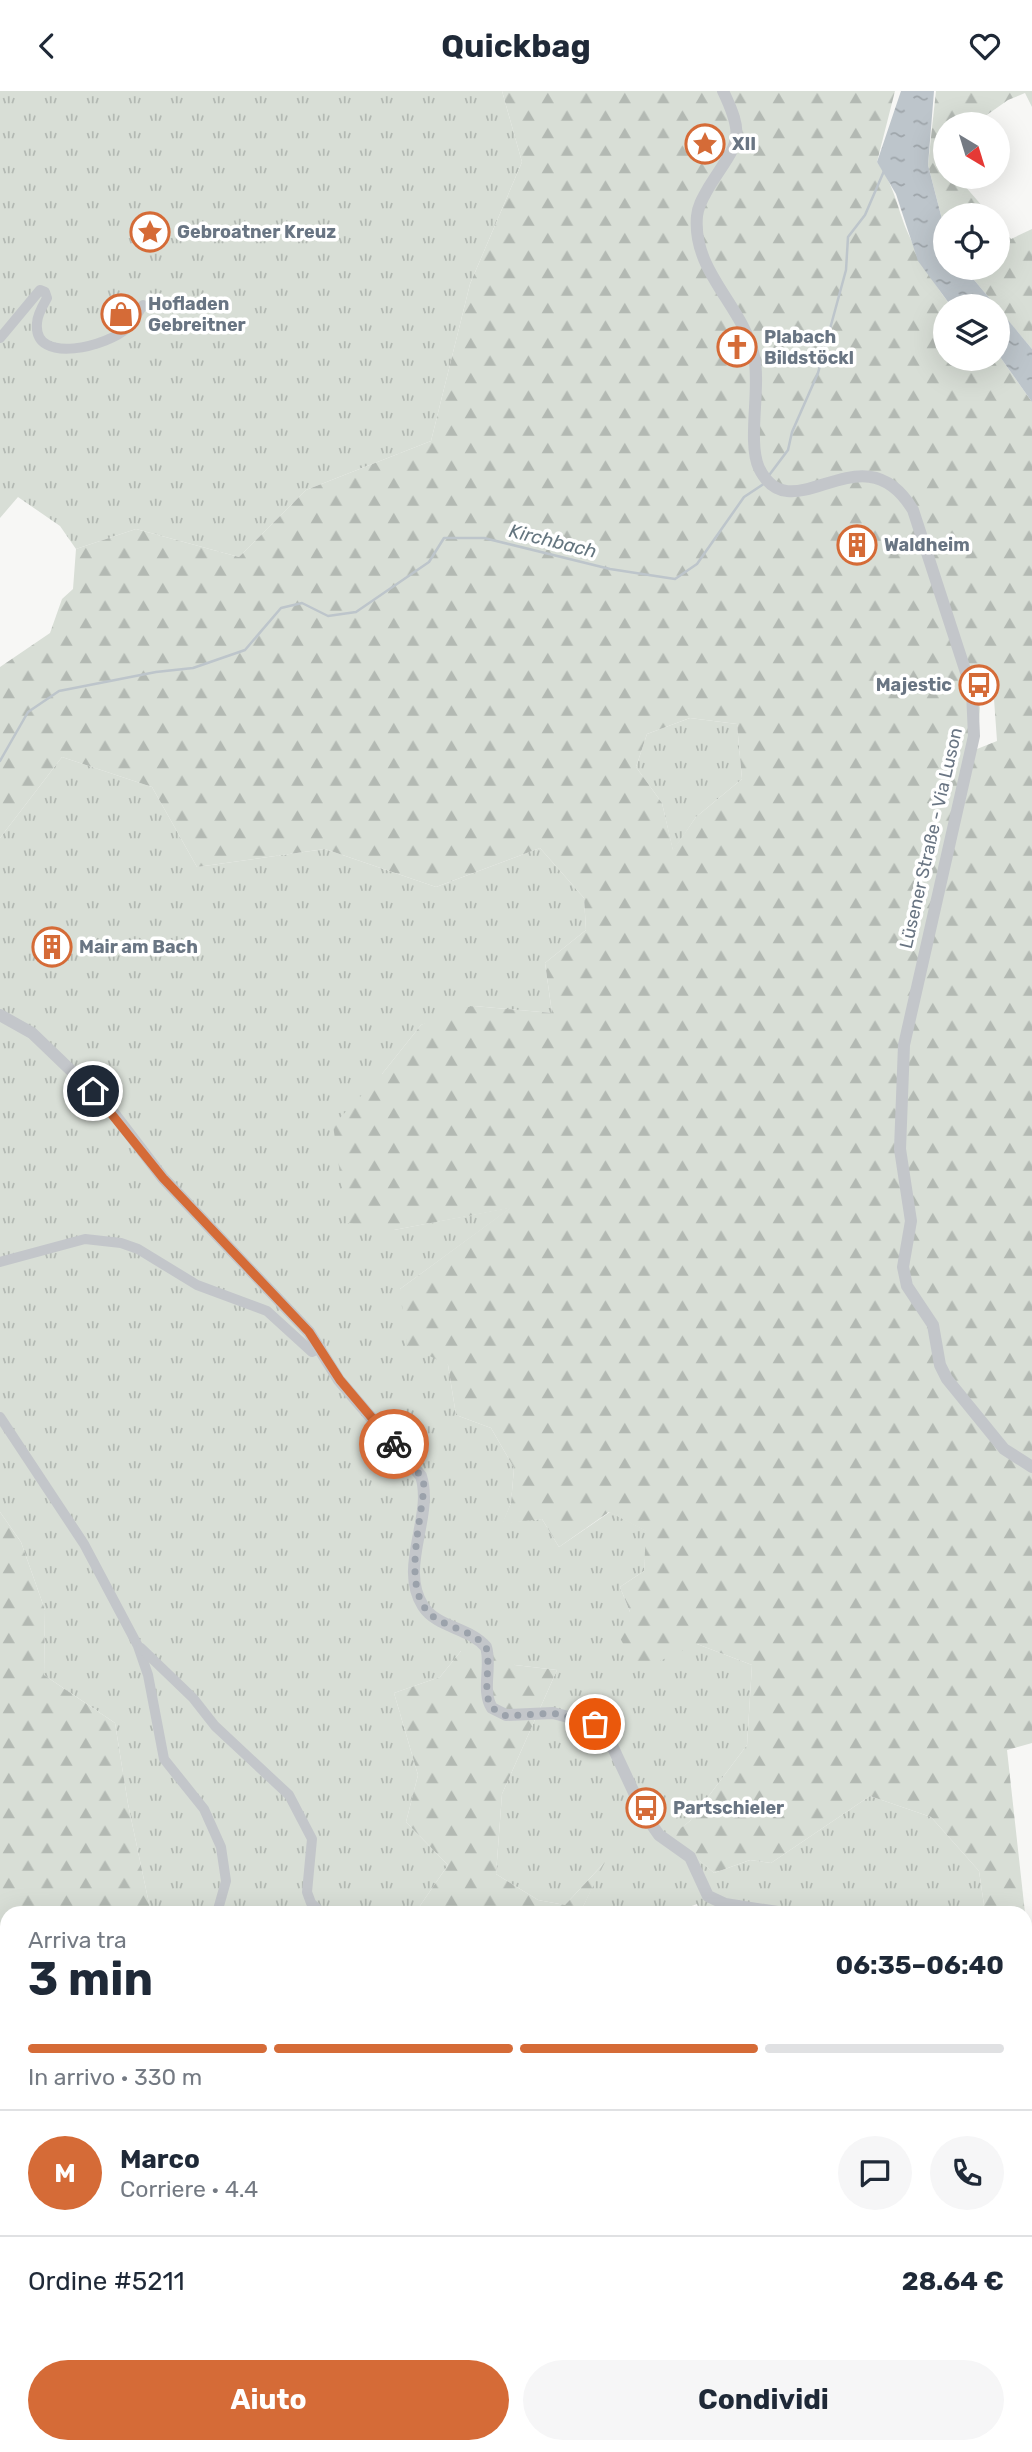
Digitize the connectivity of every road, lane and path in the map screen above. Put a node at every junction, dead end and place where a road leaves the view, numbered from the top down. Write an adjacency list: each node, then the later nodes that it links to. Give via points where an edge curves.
1 (723, 91): 8 (street, Lüsener Straße - Via Luson, via 737,120 737,139 699,206 697,242 754,357 755,451 760,469 768,480 790,492 810,491 854,475 872,475 902,495 913,510 972,691 974,736 904,1045 900,1149 911,1221 903,1267 907,1286 933,1325 947,1379 1004,1449)
2 (143, 305): 3 (street, via 120,334 87,348 68,350 44,341 38,330 47,298 40,290)
3 (0, 338)
4 (2, 1016): 6 (street, via 32,1033 108,1106 163,1178)
5 (0, 1262): 6 (street, via 86,1239 121,1243 197,1285 267,1311 312,1352)
6 (321, 1348): 12 (street, via 352,1396 421,1476 424,1494 415,1569 418,1596 435,1618 472,1634 486,1647 490,1668 487,1693 492,1708 506,1716 553,1713 595,1724 608,1739 628,1787 659,1835 690,1857 708,1896)
7 (0, 1417): 9 (street, via 84,1545)
8 (1032, 1467)
9 (138, 1646): 10 (street, via 164,1759 204,1809 220,1847 226,1881); 11 (street, via 289,1795 312,1839 307,1892)
10 (219, 1906)
11 (314, 1906)
12 (738, 1906)

